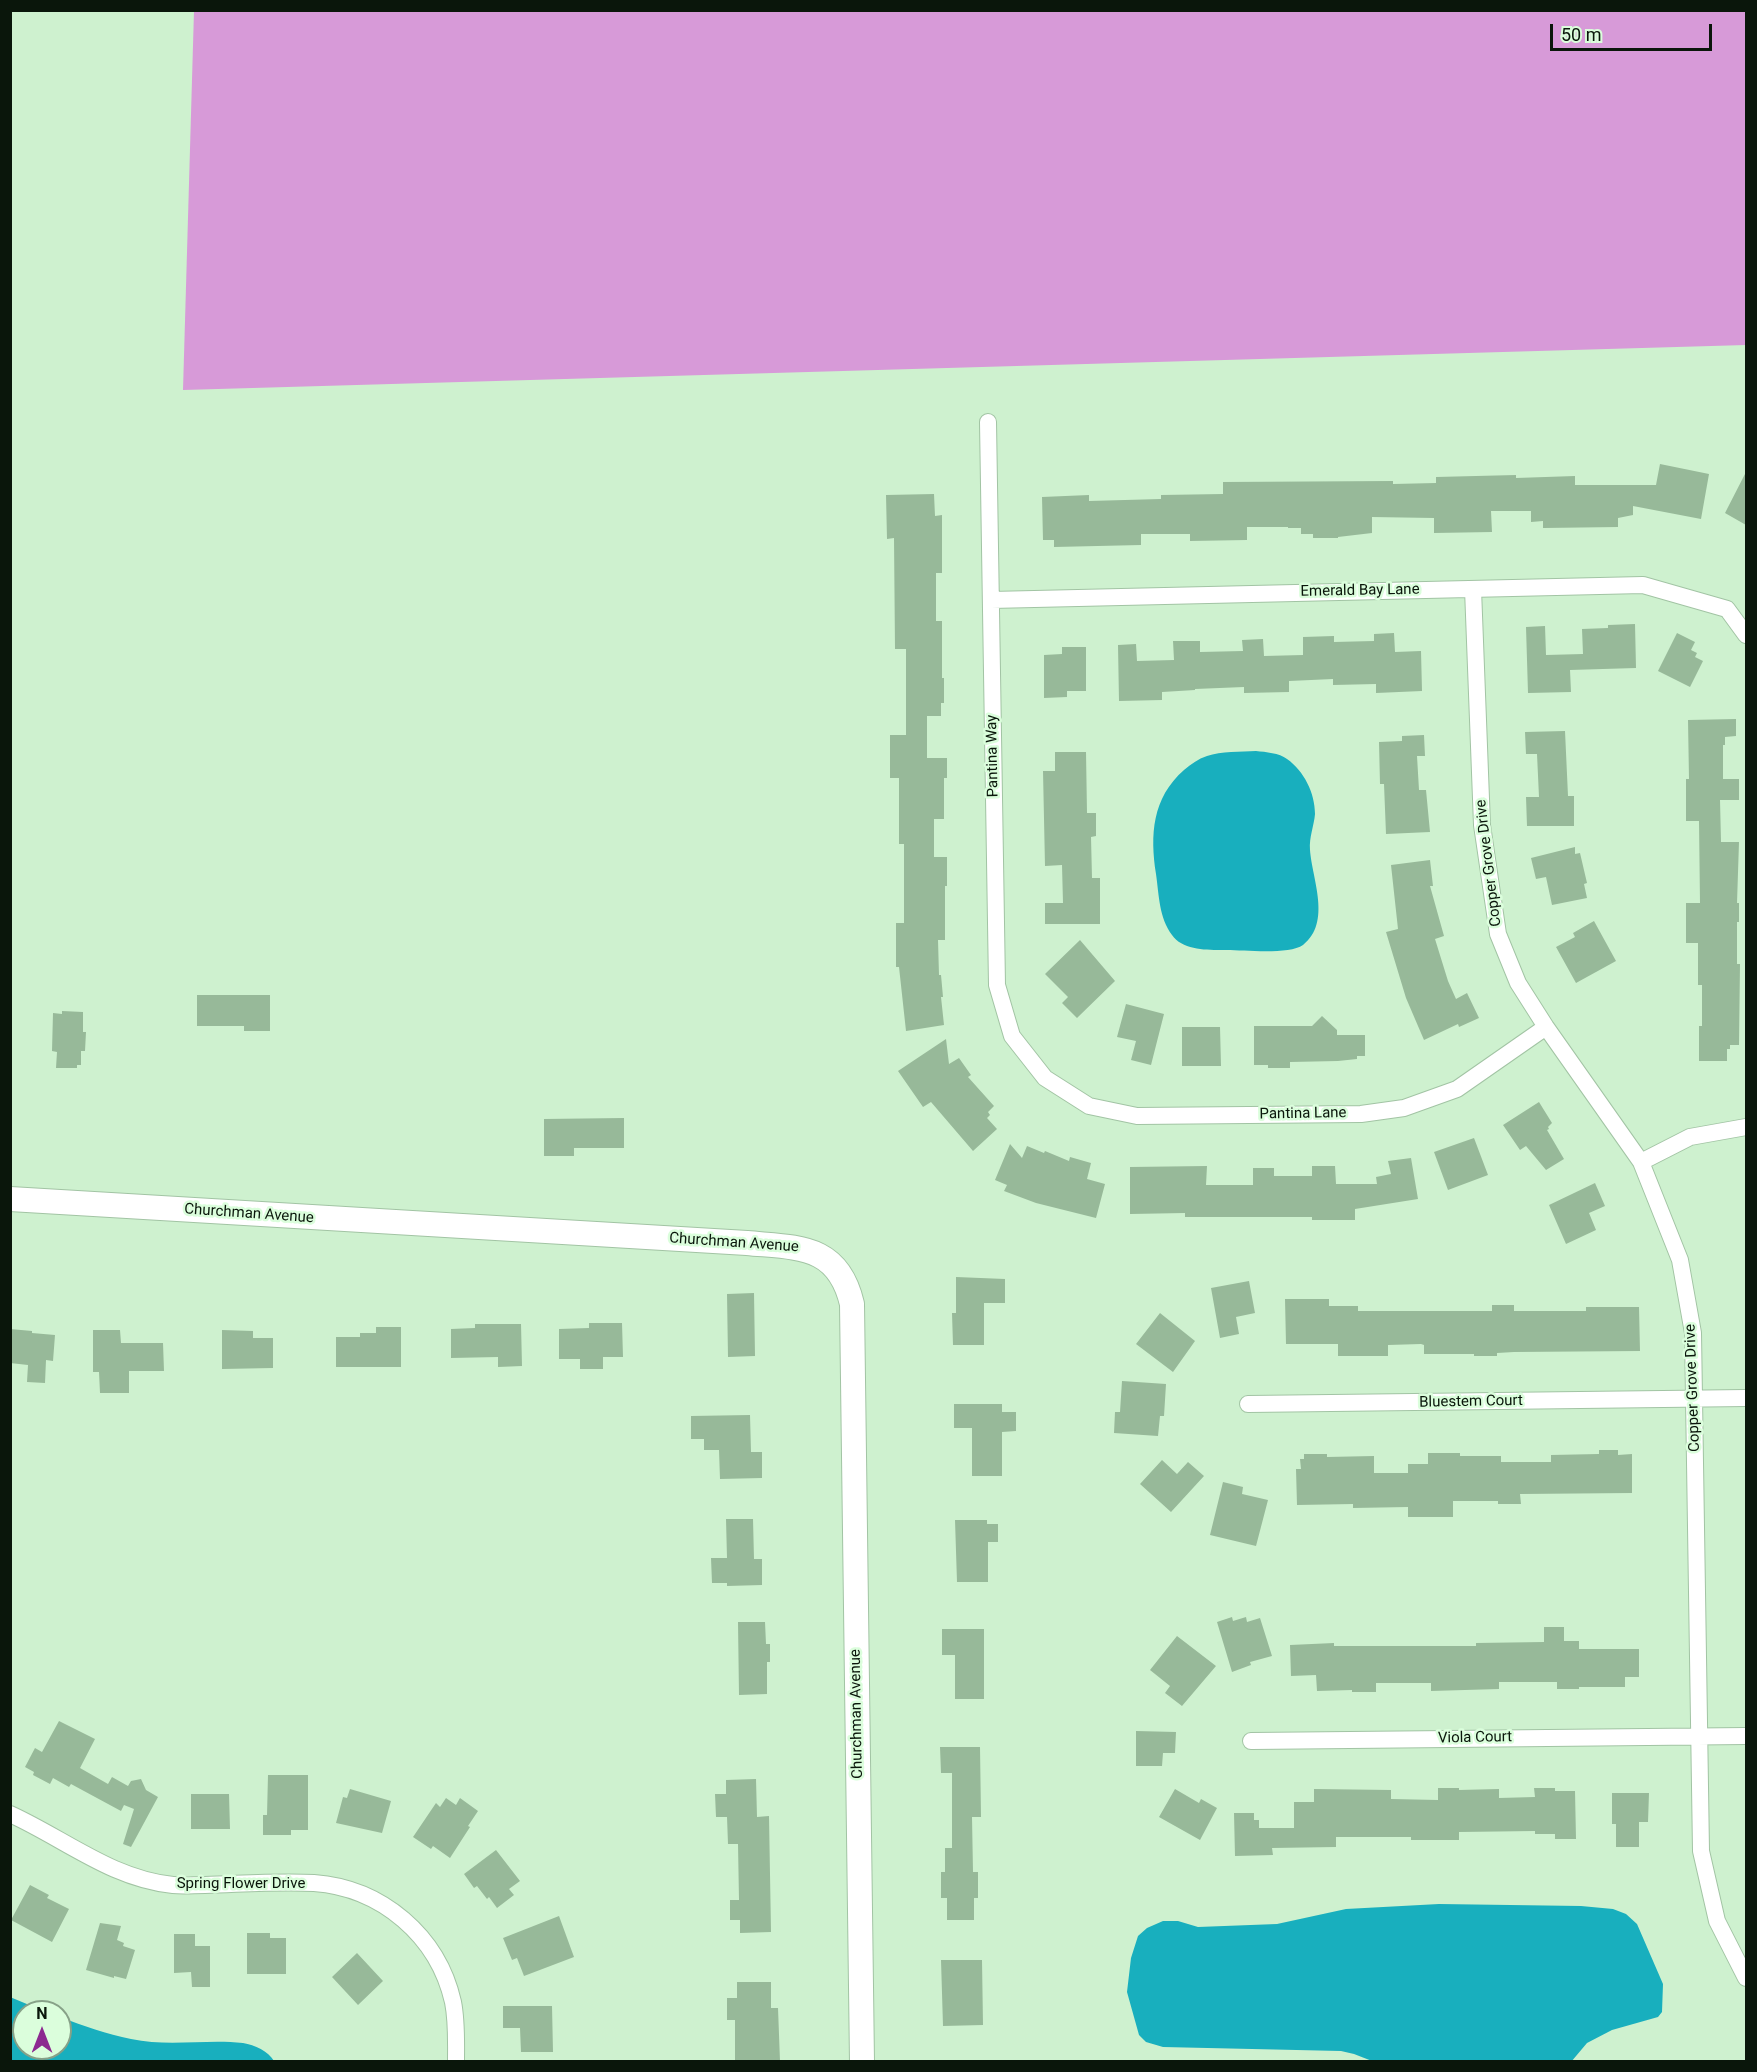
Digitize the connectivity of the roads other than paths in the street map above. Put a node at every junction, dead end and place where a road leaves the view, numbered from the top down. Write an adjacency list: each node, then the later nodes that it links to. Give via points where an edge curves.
1 (988, 422): 3 (street, Pantina Way)
2 (1473, 589): 3 (street, Emerald Bay Lane); 4 (street, Emerald Bay Lane, via 1643,585 1726,609); 5 (street, Copper Grove Drive, via 1482,825 1498,934 1518,983)
3 (991, 600): 6 (street, Pantina Way, via 997,985 1012,1036)
4 (1746, 635)
5 (1546, 1027): 6 (street, Pantina Lane, via 1457,1089 1404,1108 1361,1114 1137,1116 1089,1106); 8 (street, Copper Grove Drive)
6 (1045, 1078)
7 (1746, 1127): 8 (street, via 1690,1137)
8 (1641, 1162): 11 (street, Copper Grove Drive, via 1680,1260 1693,1332)
9 (10, 1199): 19 (street, Churchman Avenue, via 747,1243 807,1249 826,1258 841,1275 852,1304)
10 (1746, 1398): 11 (street, Bluestem Court)
11 (1695, 1399): 12 (street, Bluestem Court); 13 (street, Copper Grove Drive)
12 (1248, 1404)
13 (1699, 1736): 14 (street, Viola Court); 15 (street, Viola Court); 17 (street, Copper Grove Drive, via 1701,1851 1717,1921)
14 (1746, 1736)
15 (1251, 1741)
16 (10, 1815): 18 (street, Spring Flower Drive, via 129,1876 173,1885 314,1883 370,1897 407,1921 438,1962 449,1987 456,2024)
17 (1746, 1978)
18 (456, 2061)
19 (862, 2061)

